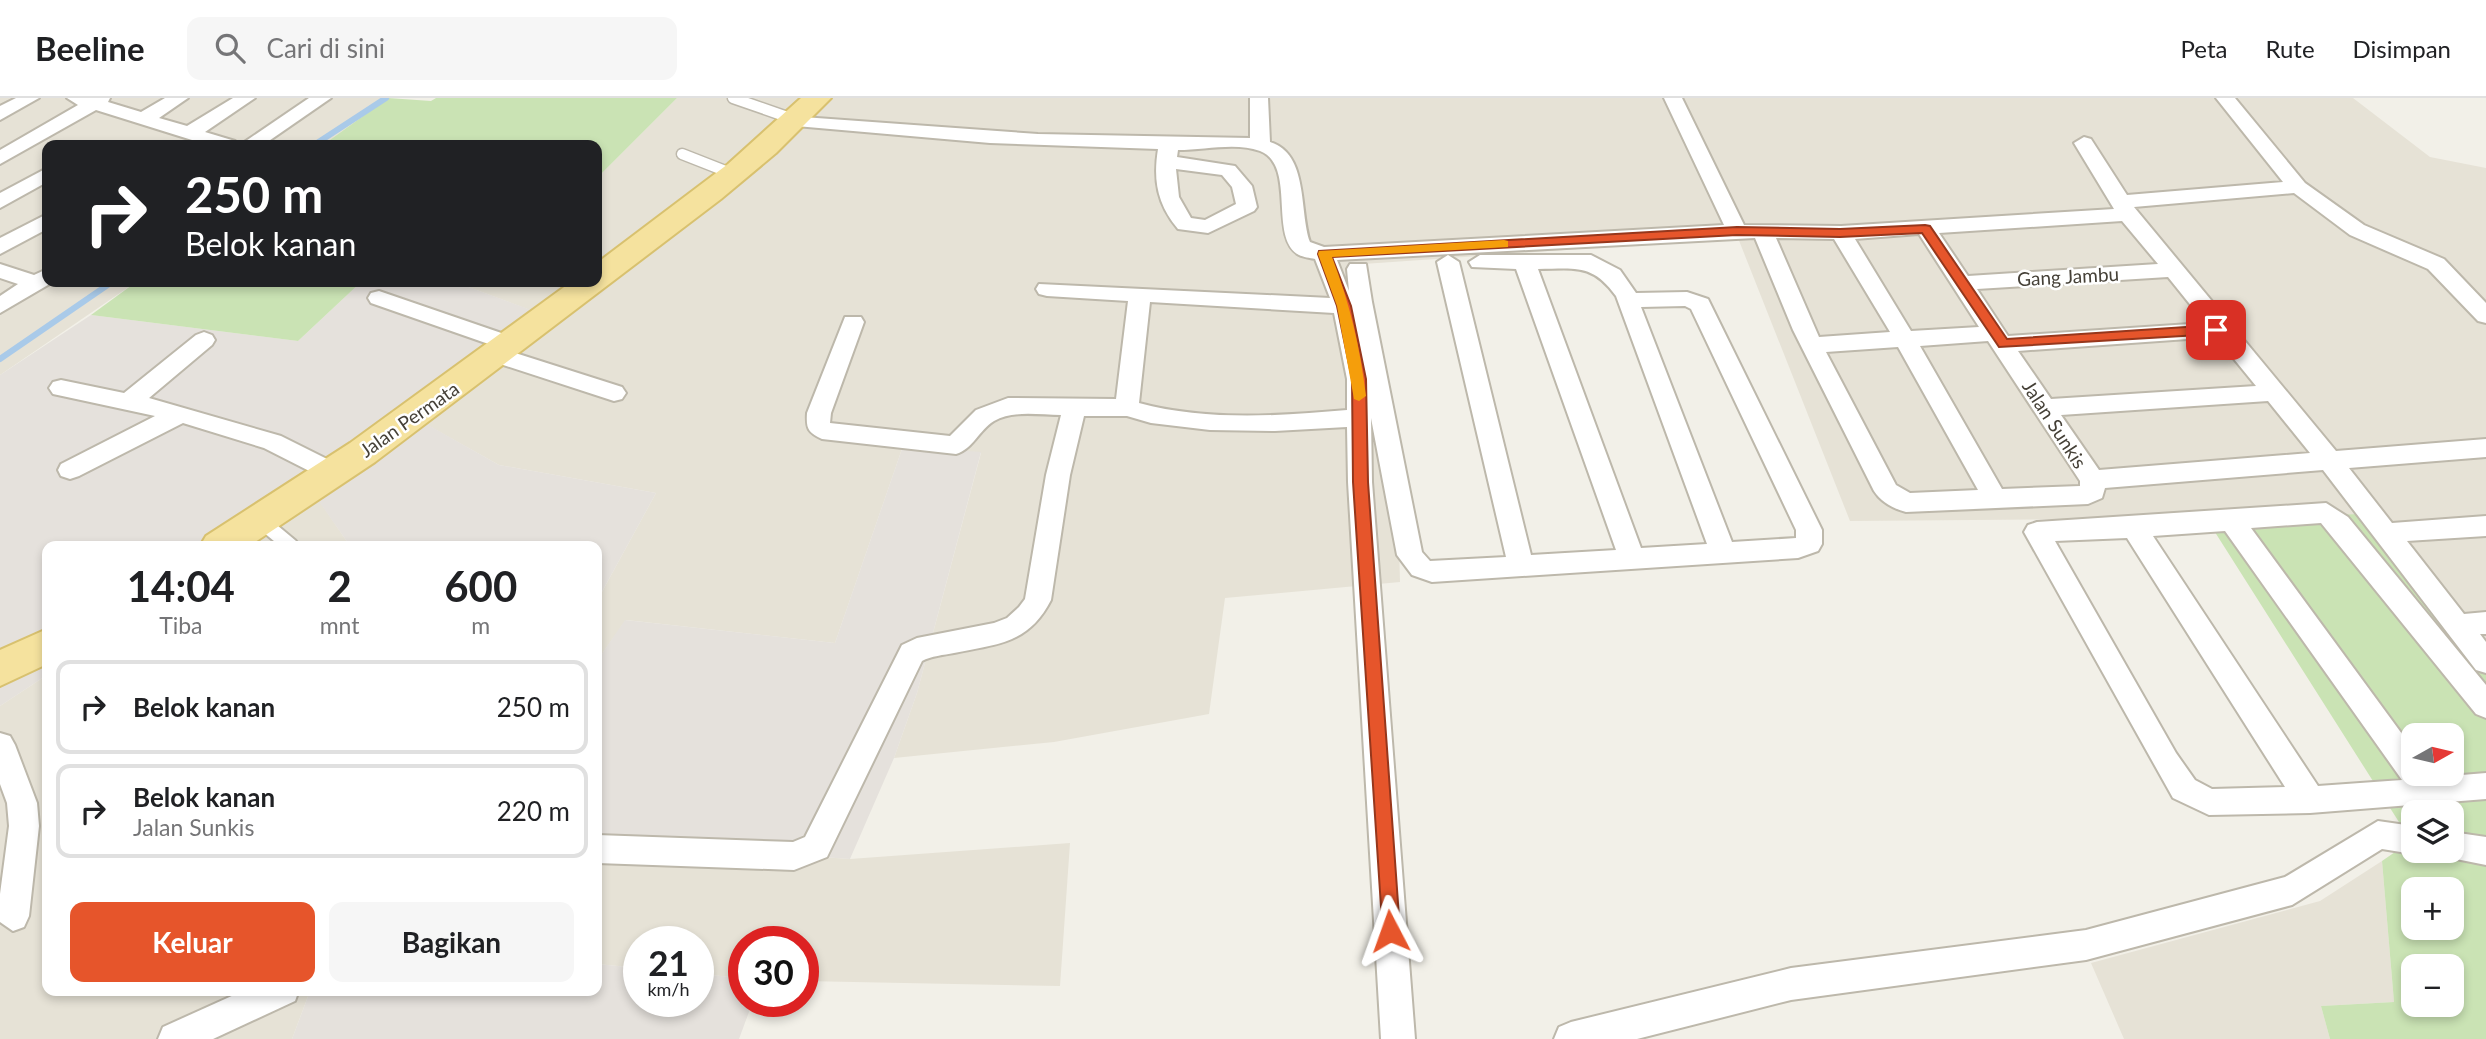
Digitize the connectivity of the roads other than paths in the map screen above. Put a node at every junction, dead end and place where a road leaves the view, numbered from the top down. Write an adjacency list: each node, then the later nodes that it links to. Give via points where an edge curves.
1 (30, 98): 11 (street)
2 (178, 98): 12 (street)
3 (246, 98): 14 (street)
4 (322, 98): 17 (street)
5 (733, 98): 13 (lane)
6 (817, 98): 13 (main road)
7 (1259, 98): 19 (street)
8 (1673, 98): 31 (street)
9 (2225, 98): 25 (street)
10 (91, 100): 12 (street); 15 (street)
11 (0, 114)
12 (144, 119): 14 (street)
13 (796, 120): 19 (street, via 1167,153); 23 (main road)
14 (190, 133): 16 (street)
15 (44, 140)
16 (212, 140)
17 (258, 140)
18 (2084, 143): 27 (street)
19 (1260, 144): 35 (street, via 1278,153 1286,168 1300,244)
20 (38, 145): 22 (street)
21 (682, 154): 23 (lane)
22 (0, 158)
23 (733, 174): 41 (main road)
24 (42, 177): 26 (street)
25 (2298, 187): 27 (street); 51 (street, via 2357,229 2436,264)
26 (0, 202)
27 (2123, 207): 29 (street); 30 (street); 39 (street)
28 (42, 223): 34 (street)
29 (1886, 223): 30 (street); 32 (street, via 1778,221); 33 (street)
30 (1925, 229): 43 (street, Jalan Sunkis)
31 (1737, 231): 32 (street); 35 (street)
32 (1770, 231): 33 (street); 57 (street, via 1776,269)
33 (1840, 233): 55 (street)
34 (0, 247)
35 (1327, 261): 38 (street); 50 (street)
36 (1524, 261): 37 (street); 48 (street, via 1591,262 1612,275); 82 (street)
37 (1448, 262): 38 (street); 83 (street)
38 (1358, 269): 83 (street, via 1413,562 1432,572)
39 (2175, 270): 43 (street, Gang Jambu); 53 (street)
40 (0, 271): 42 (street)
41 (602, 274)
42 (42, 280): 49 (street)
43 (1962, 283): 54 (street, Jalan Sunkis)
44 (585, 287): 58 (main road, Jalan Permata)
45 (1047, 289): 46 (street)
46 (1140, 296): 50 (street); 63 (street)
47 (379, 298): 58 (street)
48 (1626, 298): 81 (street); 81 (street, via 1687,299 1700,304 1809,530 1809,544 1798,548)
49 (0, 306)
50 (1344, 306): 67 (street, via 1359,379)
51 (2486, 316)
52 (853, 321): 65 (street, via 819,413 818,427 831,433 956,445 998,408)
53 (2222, 329): 54 (street); 61 (street)
54 (2000, 338): 55 (street); 64 (street, Jalan Sunkis)
55 (1905, 339): 57 (street); 73 (street)
56 (204, 340): 62 (street)
57 (1814, 345): 73 (street, via 1895,498 1906,502)
58 (503, 350): 60 (street); 71 (main road, Jalan Permata)
59 (61, 388): 62 (street)
60 (614, 393)
61 (2273, 393): 64 (street); 69 (street)
62 (128, 403): 66 (street)
63 (1127, 408): 65 (street); 67 (street, via 1185,421)
64 (2043, 408): 72 (street, Jalan Sunkis)
65 (1074, 409): 98 (street, via 1038,600 1017,626 912,653 816,847 794,856)
66 (178, 415): 70 (street); 71 (street, via 240,431 314,459)
67 (1360, 417): 103 (street, via 1361,503)
68 (2486, 448): 69 (street)
69 (2330, 461): 72 (street); 78 (street)
70 (70, 470)
71 (334, 473): 75 (main road, Jalan Permata)
72 (2092, 480): 73 (street, via 2093,491 2088,495)
73 (1995, 499)
74 (2231, 520): 77 (street); 89 (street, via 2330,515); 91 (street)
75 (261, 521): 79 (main road, Jalan Permata); 80 (lane)
76 (2486, 526): 78 (street)
77 (2134, 528): 95 (street); 95 (street, via 2037,532 2166,762 2184,789 2209,802)
78 (2386, 533): 85 (street)
79 (227, 541)
80 (284, 541)
81 (1724, 554): 82 (street)
82 (1632, 559): 83 (street)
83 (1521, 566)
84 (2486, 623): 85 (street)
85 (2456, 625): 87 (street)
86 (42, 648): 88 (main road)
87 (2486, 662)
88 (0, 669)
89 (2486, 706)
90 (0, 745): 100 (street, via 16,782 24,827)
91 (2401, 754)
92 (2401, 782): 95 (street)
93 (2464, 784): 94 (street)
94 (2486, 786)
95 (2310, 800)
96 (2401, 838): 104 (street, via 2378,835 2292,890 2086,944 1791,984)
97 (2464, 848): 99 (street)
98 (602, 849)
99 (2486, 851)
100 (13, 916)
101 (270, 996): 102 (street)
102 (175, 1039)
103 (1398, 1039)
104 (1571, 1039)

